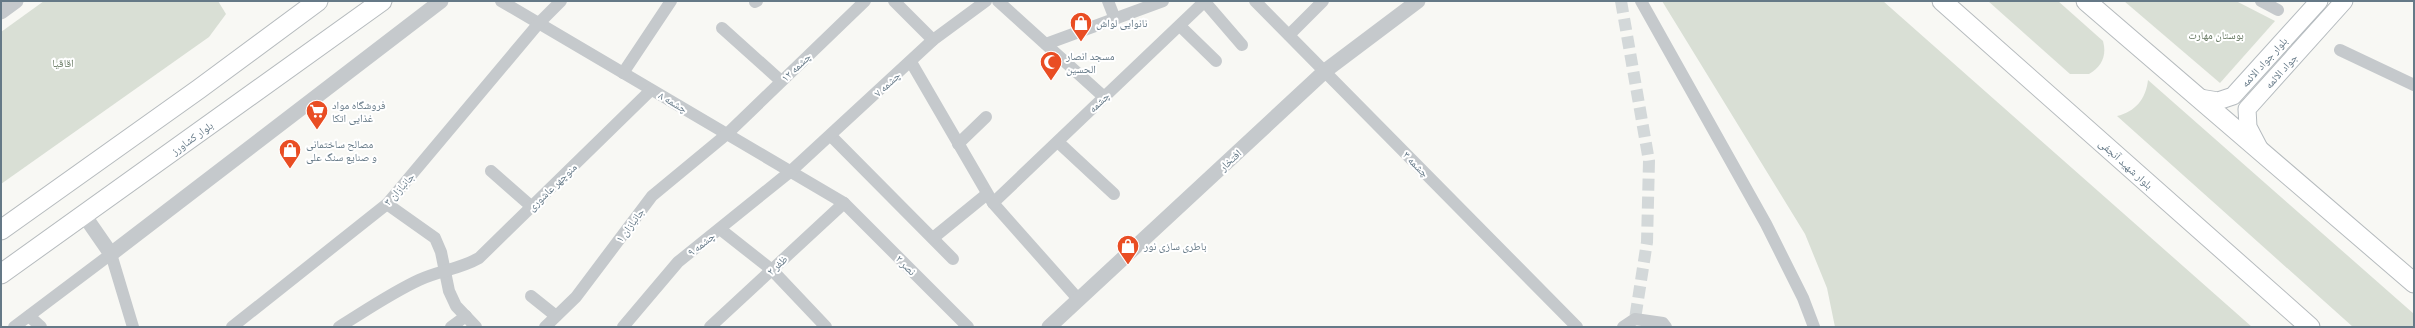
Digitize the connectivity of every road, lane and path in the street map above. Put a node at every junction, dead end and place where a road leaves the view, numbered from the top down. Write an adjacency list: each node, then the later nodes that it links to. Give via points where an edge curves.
1 (16, 1): 25 (street)
2 (318, 1): 61 (main road)
3 (382, 1): 59 (main road, بلوار کشاورز)
4 (441, 1): 63 (street)
5 (501, 1): 27 (street, چشمه ۸)
6 (561, 1): 27 (street, جانبازان ۳)
7 (671, 1): 38 (street)
8 (865, 1): 39 (street, چشمه ۱۲)
9 (894, 1): 31 (street)
10 (986, 1): 31 (street, چشمه ۷)
11 (998, 1): 32 (street)
12 (1108, 1): 26 (street)
13 (1163, 1): 26 (street)
14 (1205, 1): 28 (street, چشمه); 33 (street)
15 (1255, 1): 30 (street, چشمه ۳)
16 (1323, 1): 30 (street)
17 (1418, 1): 37 (street, افتخار)
18 (1641, 1): 90 (street, via 1766,224 1803,298)
19 (1942, 1): 91 (main road, بلوار شهید آنجفی)
20 (2086, 1): 44 (main road)
21 (2262, 1): 24 (street)
22 (2319, 1): 42 (main road, بلوار جواد الائمه)
23 (2344, 1): 45 (main road, جواد الائمه)
24 (2278, 10)
25 (1, 12)
26 (1115, 19): 32 (street)
27 (539, 23): 38 (street, چشمه ۸); 57 (street, جانبازان ۳)
28 (1180, 26): 35 (street); 43 (street, چشمه)
29 (722, 28): 39 (street)
30 (1289, 35): 37 (street, چشمه ۳)
31 (933, 40): 36 (street, چشمه ۷)
32 (1046, 44): 43 (street)
33 (1242, 45)
34 (2340, 50): 40 (street)
35 (1216, 61)
36 (911, 62): 48 (street, چشمه ۷); 50 (street)
37 (1325, 71): 70 (street, افتخار); 87 (street, چشمه ۳)
38 (623, 73): 41 (street, چشمه ۸)
39 (781, 81): 47 (street, چشمه ۱۲)
40 (2414, 85)
41 (651, 90): 47 (street, چشمه ۸); 58 (street, منوچهر عاشوری)
42 (2233, 96): 44 (main road, بلوار جواد الائمه, via 2218,101); 45 (main road)
43 (1104, 97): 49 (street, چشمه)
44 (2200, 98): 51 (main road)
45 (2248, 109): 51 (main road, via 2248,128)
46 (986, 117): 50 (street)
47 (727, 134): 53 (street, چشمه ۸); 73 (street, جانبازان ۱, via 652,196 576,296)
48 (831, 136): 53 (street, چشمه ۷); 62 (street)
49 (1058, 142): 54 (street); 55 (street, چشمه)
50 (958, 144): 55 (street)
51 (2260, 150): 68 (main road)
52 (491, 171): 58 (street)
53 (791, 171): 56 (street, چشمه ۸); 60 (street, چشمه ۹)
54 (1114, 194)
55 (990, 199): 62 (street, چشمه); 70 (street)
56 (844, 203): 65 (street, ظفر ۲); 85 (street, نصر ۲)
57 (387, 204): 66 (street, via 434,238 441,252); 77 (street, جانبازان ۳)
58 (532, 207): 66 (street, منوچهر عاشوری, via 479,258 466,266)
59 (84, 215): 63 (street); 67 (main road, بلوار کشاورز)
60 (720, 229): 65 (street); 82 (street, چشمه ۹, via 678,262)
61 (1, 230)
62 (933, 238): 64 (street)
63 (111, 254): 71 (street); 76 (street)
64 (953, 259)
65 (772, 270): 83 (street, ظفر ۲); 84 (street)
66 (445, 272): 72 (street, via 449,291 456,306); 78 (street, منوچهر عاشوری, via 400,289)
67 (1, 274)
68 (2414, 283)
69 (531, 296): 73 (street)
70 (1079, 300): 86 (street, افتخار)
71 (29, 316): 74 (street); 75 (street)
72 (466, 316): 79 (street); 80 (street)
73 (556, 316): 81 (street, جانبازان ۱)
74 (14, 327)
75 (41, 327)
76 (133, 327)
77 (232, 327)
78 (339, 327)
79 (451, 327)
80 (476, 327)
81 (545, 327)
82 (623, 327)
83 (710, 327)
84 (826, 327)
85 (968, 327)
86 (1048, 327)
87 (1577, 327)
88 (1623, 327): 89 (street, via 1635,319 1663,323)
89 (1666, 327)
90 (1814, 327)
91 (2310, 327)

